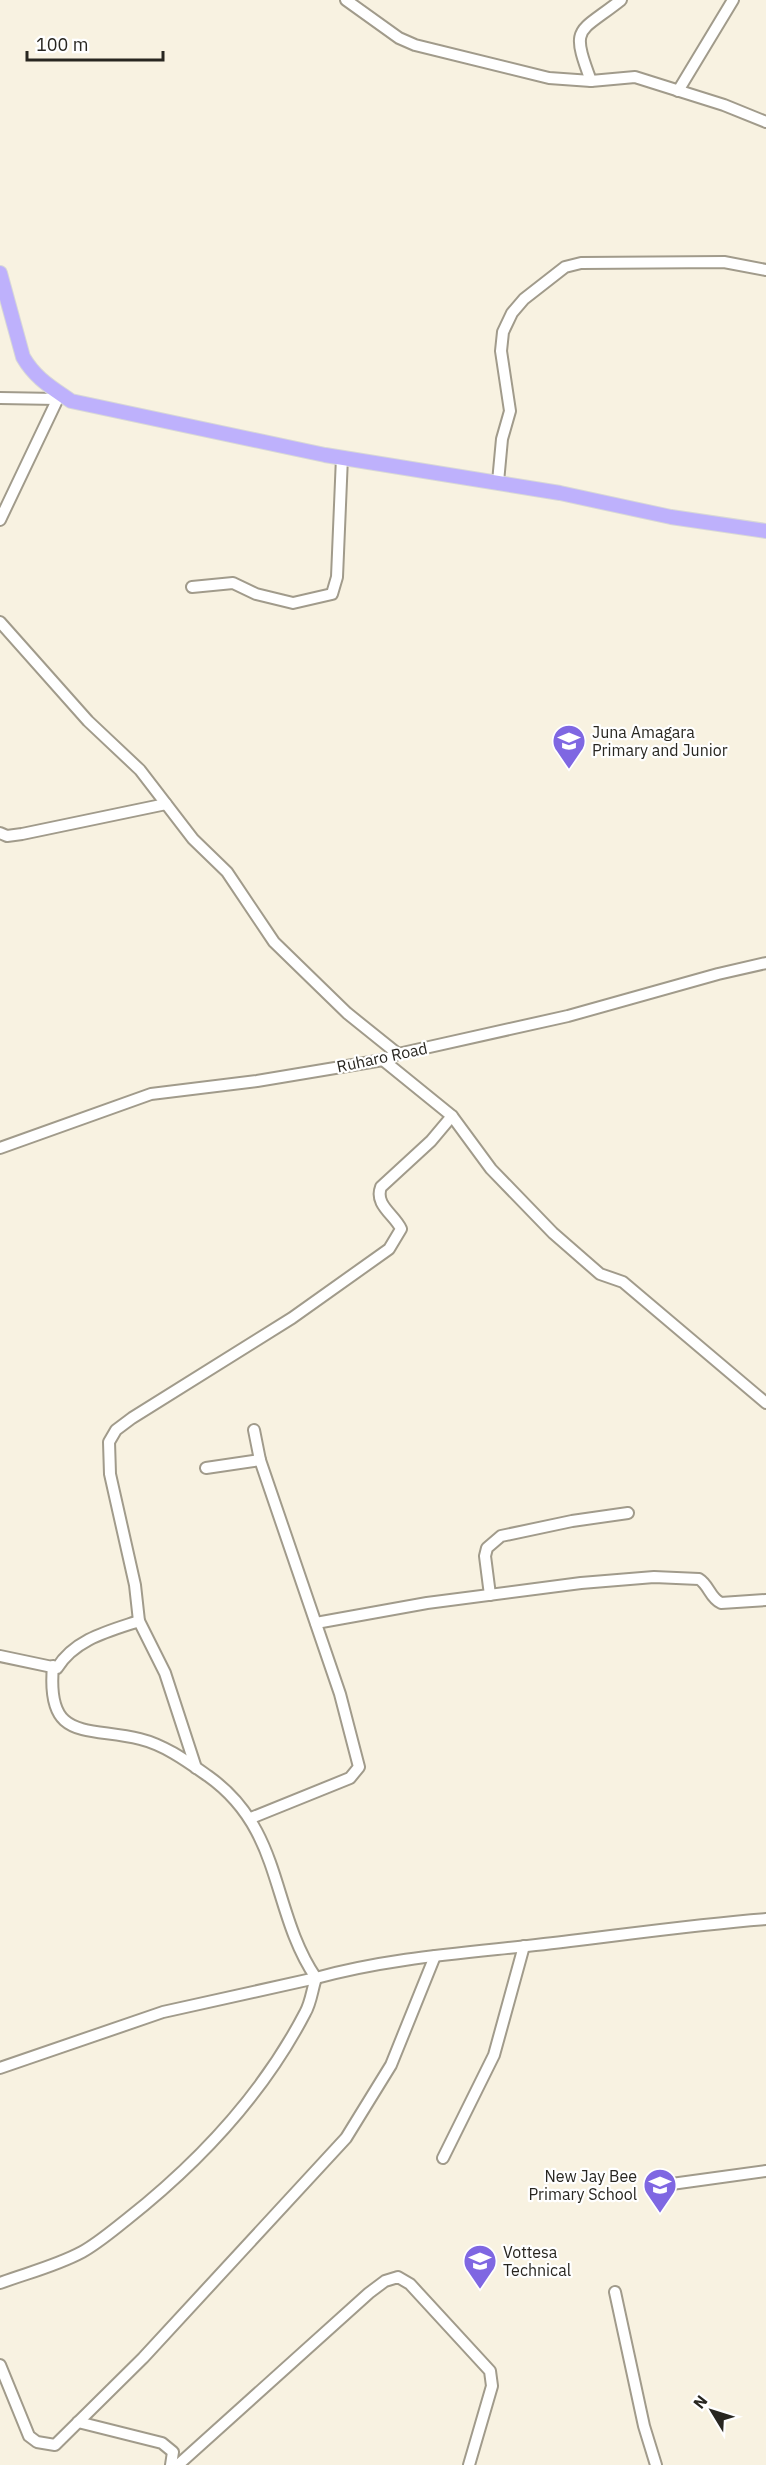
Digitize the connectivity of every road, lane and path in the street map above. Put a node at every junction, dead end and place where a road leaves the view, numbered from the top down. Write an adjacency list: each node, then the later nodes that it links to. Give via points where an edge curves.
1 (346, 0): 4 (street, via 415,45 549,78)
2 (621, 0): 4 (street, via 583,28 578,39)
3 (733, 0): 5 (street)
4 (591, 81): 5 (street, via 635,77)
5 (678, 91): 6 (street)
6 (766, 122)
7 (766, 270): 12 (street, via 724,262 581,263 565,267 538,288 512,313 503,332 501,351 510,411 501,439)
8 (0, 273): 9 (main road, via 23,357 39,381)
9 (58, 397): 10 (street); 11 (main road); 13 (street)
10 (0, 398)
11 (342, 457): 12 (main road); 15 (street, via 332,594 293,603 256,594 233,583)
12 (498, 483): 14 (main road)
13 (0, 520)
14 (766, 531)
15 (192, 587)
16 (0, 622): 17 (street, via 87,721 140,770)
17 (166, 804): 18 (street, via 22,834); 20 (street, via 193,839 227,872 281,950 347,1013)
18 (0, 833)
19 (766, 963): 20 (street, Ruharo Road, via 568,1016)
20 (398, 1054): 21 (street, Ruharo Road)
21 (383, 1060): 22 (street); 23 (street, Ruharo Road, via 151,1094)
22 (452, 1116): 24 (street, via 491,1169 553,1233 600,1274 623,1282); 31 (street, via 381,1187 384,1208 401,1229 389,1248 292,1318 116,1430 109,1442 110,1473)
23 (0, 1148)
24 (766, 1403)
25 (254, 1430): 26 (street)
26 (260, 1460): 27 (street); 32 (street)
27 (206, 1468)
28 (628, 1514): 29 (street, via 501,1536 487,1548 485,1556)
29 (490, 1595): 30 (street, via 630,1579 681,1578 699,1579 721,1603); 32 (street)
30 (766, 1600)
31 (139, 1621): 34 (street, via 93,1637 57,1668); 35 (street, via 165,1673)
32 (316, 1623): 36 (street, via 359,1767 350,1779)
33 (0, 1656): 34 (street)
34 (53, 1666): 35 (street, via 51,1700 62,1717 82,1730 160,1746)
35 (196, 1768): 36 (street)
36 (251, 1818): 40 (street, via 305,1960)
37 (766, 1919): 38 (street, via 682,1925)
38 (525, 1946): 39 (street); 42 (street, via 494,2055)
39 (435, 1956): 40 (street); 49 (street, via 391,2066 346,2138 143,2358)
40 (316, 1978): 41 (street, via 163,2012); 45 (street, via 306,2012 274,2063 194,2162 95,2244)
41 (0, 2068)
42 (442, 2158)
43 (766, 2171): 44 (street)
44 (657, 2186)
45 (0, 2283)
46 (615, 2292): 53 (street)
47 (0, 2365): 48 (street)
48 (3, 2381): 49 (street, via 28,2436 37,2442 55,2445)
49 (78, 2422): 50 (street, via 162,2443 173,2452)
50 (171, 2465)
51 (178, 2465): 52 (street, via 369,2293 384,2281 398,2277 410,2284 490,2371 492,2386)
52 (469, 2465)
53 (656, 2465)

